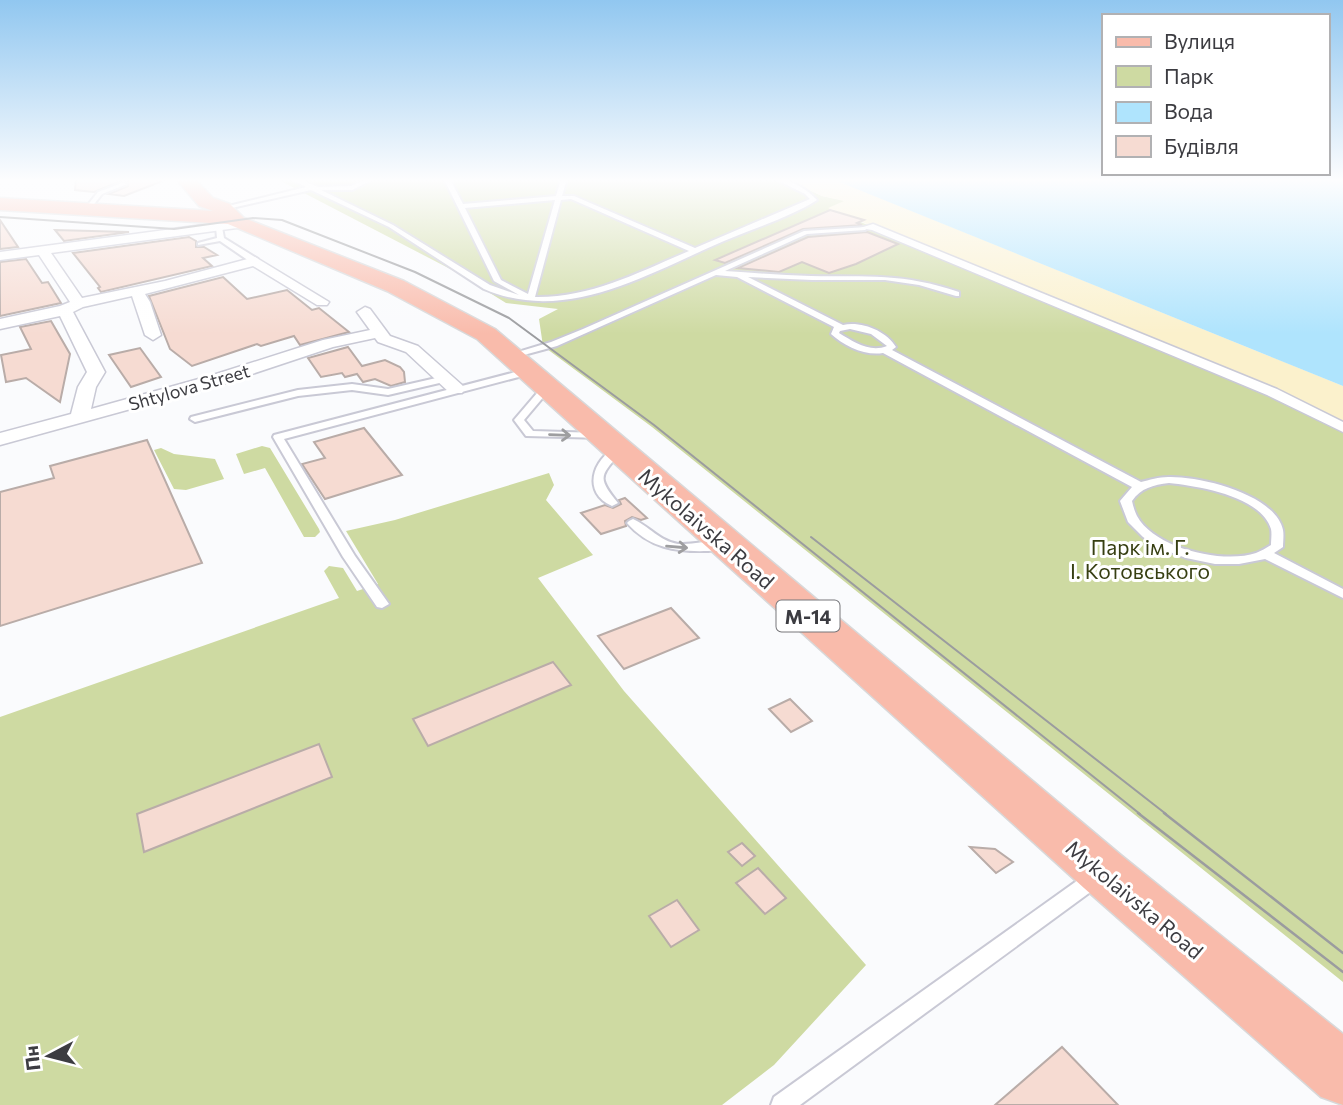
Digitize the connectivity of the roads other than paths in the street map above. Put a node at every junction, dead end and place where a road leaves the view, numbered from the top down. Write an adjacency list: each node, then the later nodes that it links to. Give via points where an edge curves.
1 (157, 231): 13 (street)
2 (214, 231): 12 (lane)
3 (235, 231): 16 (lane)
4 (258, 231): 30 (main road, Mykolaivska Road / М-14, via 432,302 486,334)
5 (398, 231): 21 (lane, via 488,288)
6 (474, 231): 21 (lane, via 498,281)
7 (550, 231): 21 (lane)
8 (648, 231): 14 (lane)
9 (743, 231): 14 (lane)
10 (827, 231): 17 (lane, via 806,232)
11 (882, 231): 34 (street, via 1272,392)
12 (200, 244)
13 (43, 251): 15 (street); 23 (street)
14 (695, 251): 21 (lane, via 596,293)
15 (0, 256)
16 (255, 261): 19 (street); 22 (street)
17 (711, 272): 18 (lane); 30 (lane, via 554,344)
18 (735, 274): 20 (lane, via 895,277); 26 (lane)
19 (136, 292): 23 (street); 28 (street)
20 (956, 294)
21 (531, 298)
22 (322, 302)
23 (71, 306): 25 (street); 32 (street, via 96,372)
24 (365, 312): 27 (street)
25 (0, 324)
26 (840, 327): 29 (lane, via 835,334 861,348); 29 (lane, via 861,328 887,340 891,347)
27 (378, 333): 31 (street, via 412,349); 32 (street, Shtylova Street, via 329,343)
28 (153, 335)
29 (886, 351): 37 (lane)
30 (527, 372): 31 (lane); 36 (main road, Mykolaivska Road / М-14)
31 (451, 384): 33 (lane, via 388,392 352,387 298,393); 43 (lane, via 278,437)
32 (79, 418): 35 (street, Shtylova Street)
33 (195, 419)
34 (1343, 428)
35 (0, 439)
36 (609, 443): 38 (lane, via 596,482); 40 (main road, Mykolaivska Road / М-14)
37 (1139, 486): 41 (lane, via 1188,481 1242,497 1262,509 1277,527 1277,547); 41 (lane, via 1126,501 1127,511 1158,541 1219,560 1244,561)
38 (612, 503)
39 (633, 523): 40 (lane, one-way to 40, via 664,546)
40 (728, 546): 44 (main road, Mykolaivska Road / М-14)
41 (1268, 555): 42 (lane)
42 (1343, 594)
43 (382, 604)
44 (1103, 872): 45 (main road, Mykolaivska Road / М-14); 46 (lane)
45 (1343, 1075)
46 (782, 1105)

